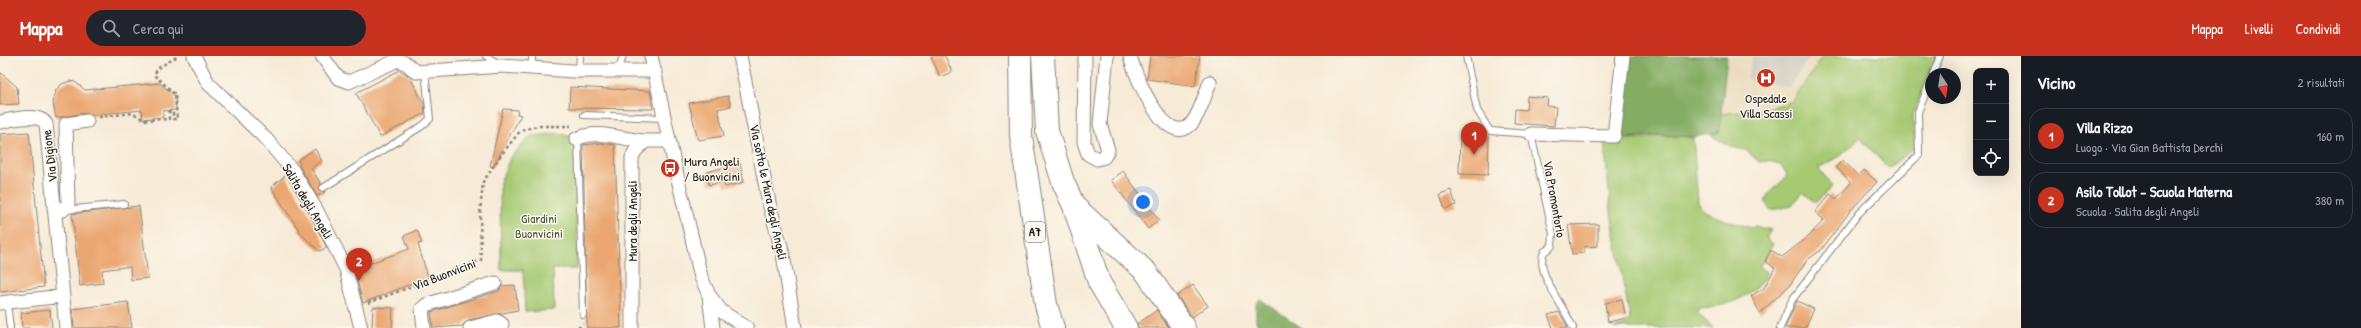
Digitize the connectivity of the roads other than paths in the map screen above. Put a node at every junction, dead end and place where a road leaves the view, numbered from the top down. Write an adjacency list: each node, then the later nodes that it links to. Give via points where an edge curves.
1 (194, 56): 45 (street, Salita degli Angeli, via 208,83 266,139 293,171 317,211 346,269)
2 (322, 56): 19 (street, via 344,82 354,80 393,61 402,61 416,72)
3 (486, 56): 17 (lane)
4 (580, 56): 20 (lane)
5 (623, 56): 21 (lane)
6 (651, 56): 22 (street)
7 (740, 56): 52 (street, Via sotto le Mura degli Angeli, via 769,203 783,254)
8 (1020, 56): 53 (highway, A7, via 1021,136 1046,305)
9 (1043, 56): 35 (highway, via 1047,131 1063,182)
10 (1085, 56): 11 (street, via 1084,142 1088,154 1097,159 1104,157 1108,150 1100,124)
11 (1107, 56)
12 (1130, 56): 23 (street, via 1141,89 1164,122 1175,129 1183,129 1192,124)
13 (1466, 56): 29 (lane, via 1477,110 1490,130)
14 (1623, 56): 29 (street, via 1614,136)
15 (1940, 56): 18 (lane)
16 (532, 62): 17 (street); 20 (street)
17 (502, 66): 19 (street)
18 (1935, 68)
19 (425, 71): 33 (lane, via 430,119)
20 (579, 71): 21 (street)
21 (618, 71): 22 (street)
22 (655, 71): 26 (street)
23 (1210, 82)
24 (1925, 95): 57 (lane, via 1918,112 1919,156 1859,213 1792,300)
25 (584, 115): 26 (lane)
26 (664, 118): 32 (street)
27 (0, 122): 36 (street, Via Digione, via 36,118 44,121)
28 (83, 122): 36 (street, Via Digione, via 66,124 69,194 68,204)
29 (1531, 134): 56 (lane, Via Promontorio, via 1553,234 1552,246 1544,252 1542,260 1549,284 1569,316)
30 (577, 139): 31 (street, via 602,134); 41 (lane)
31 (646, 141): 32 (street); 49 (street, Mura degli Angeli, via 635,151 632,163)
32 (669, 141): 38 (street, via 694,254)
33 (323, 188)
34 (124, 204): 36 (lane)
35 (1074, 206): 54 (highway, via 1099,282); 55 (highway, via 1146,272)
36 (60, 211): 39 (street, Via Digione)
37 (494, 283): 46 (street, via 426,305 422,309)
38 (709, 295): 42 (street, via 720,311); 50 (street)
39 (62, 296): 40 (street); 44 (street, Via Digione)
40 (3, 303): 43 (lane)
41 (583, 315)
42 (734, 324): 51 (street)
43 (10, 328)
44 (66, 328)
45 (361, 328)
46 (424, 328)
47 (470, 328): 48 (street, via 497,321 502,324)
48 (499, 328)
49 (632, 328)
50 (713, 328)
51 (747, 328)
52 (795, 328)
53 (1053, 328)
54 (1126, 328)
55 (1184, 328)
56 (1573, 328)
57 (1780, 328)

